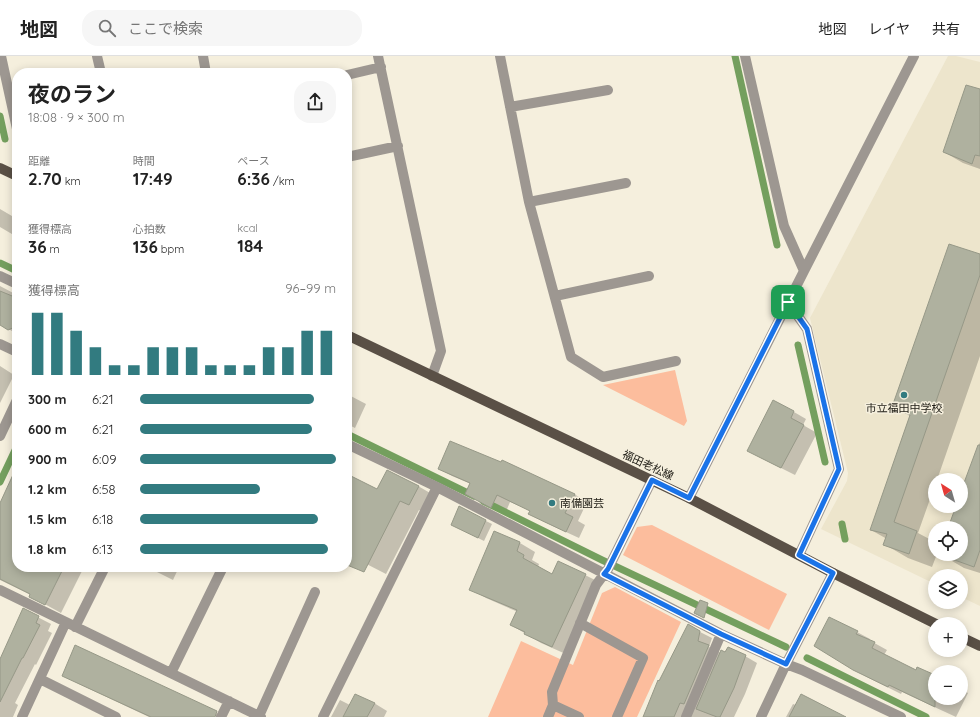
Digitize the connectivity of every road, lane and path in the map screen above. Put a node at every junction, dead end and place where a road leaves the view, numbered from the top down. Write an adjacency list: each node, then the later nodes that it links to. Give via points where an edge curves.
1 (1, 56): 13 (street)
2 (97, 56): 9 (street)
3 (203, 56): 10 (street)
4 (378, 56): 8 (street)
5 (500, 56): 14 (street)
6 (745, 56): 21 (street, via 784,226)
7 (914, 56): 21 (street)
8 (381, 67): 11 (street); 15 (street)
9 (100, 68)
10 (205, 68)
11 (352, 74)
12 (608, 90): 14 (street)
13 (12, 106)
14 (510, 107): 20 (street)
15 (398, 146): 16 (street); 31 (street, via 441,351)
16 (352, 156)
17 (0, 168): 18 (main road)
18 (12, 173)
19 (626, 183): 20 (street)
20 (529, 202): 25 (street)
21 (804, 271): 26 (street)
22 (0, 276): 24 (street)
23 (649, 276): 25 (street)
24 (12, 282)
25 (555, 296): 30 (street, via 571,356 603,377)
26 (788, 302): 37 (street); 38 (street, via 807,329 839,469)
27 (352, 337): 31 (main road, 福田老松線)
28 (0, 344): 29 (street)
29 (12, 350)
30 (676, 361)
31 (432, 376): 35 (main road, 福田老松線)
32 (12, 411): 33 (street)
33 (0, 436)
34 (352, 446): 36 (street)
35 (652, 480): 37 (main road, 福田老松線); 39 (street)
36 (437, 487): 39 (street); 61 (street)
37 (689, 498): 38 (main road, 福田老松線)
38 (799, 555): 42 (main road, 福田老松線)
39 (606, 571): 47 (street, via 596,585); 49 (street)
40 (102, 572): 48 (street)
41 (221, 572): 53 (street)
42 (833, 573): 45 (main road, 福田老松線); 52 (street)
43 (0, 590): 46 (street)
44 (315, 592): 57 (street)
45 (928, 620)
46 (66, 622): 48 (street); 54 (street)
47 (580, 623): 56 (street, via 552,692); 64 (street, via 643,658)
48 (75, 627): 53 (street)
49 (721, 634): 52 (street); 65 (street)
50 (968, 640): 51 (main road)
51 (980, 646)
52 (786, 664): 66 (street); 67 (street)
53 (171, 673): 55 (street)
54 (40, 679): 58 (street); 59 (street)
55 (229, 701): 57 (street); 60 (street)
56 (553, 705): 62 (street); 63 (street)
57 (260, 716)
58 (22, 717)
59 (116, 717)
60 (222, 717)
61 (323, 717)
62 (548, 717)
63 (579, 717)
64 (616, 717)
65 (686, 717)
66 (761, 717)
67 (901, 717)

